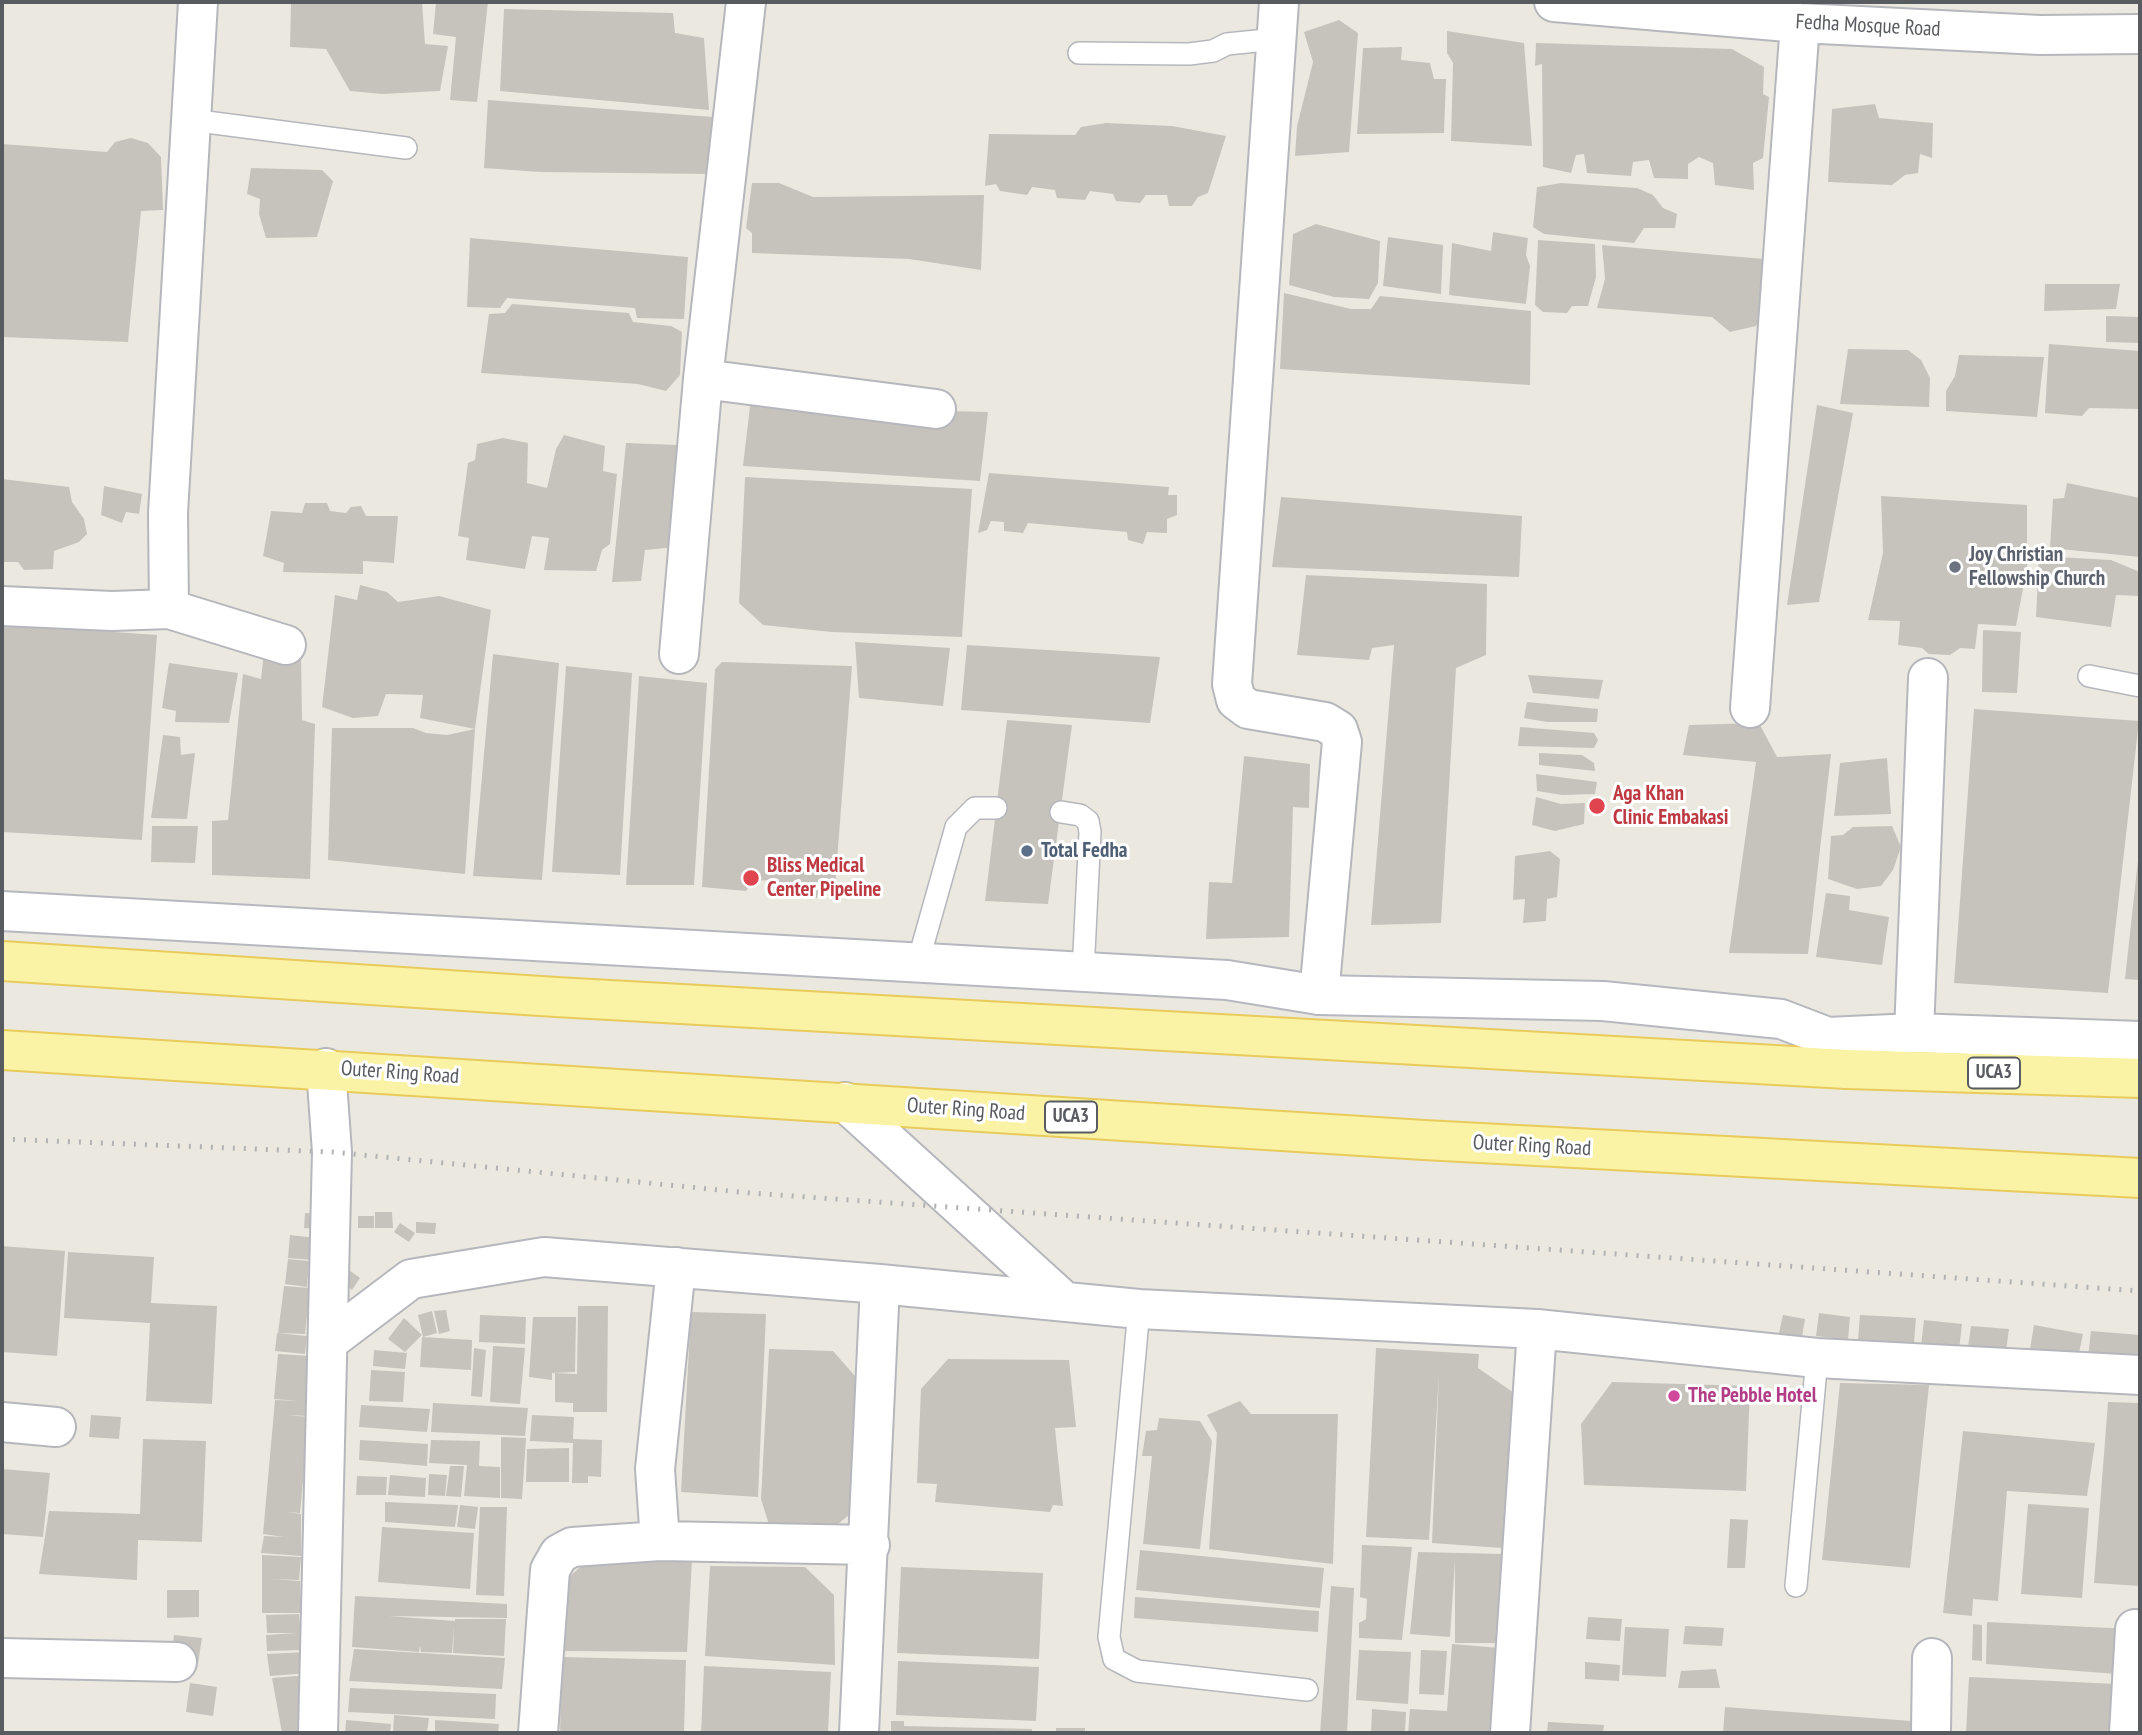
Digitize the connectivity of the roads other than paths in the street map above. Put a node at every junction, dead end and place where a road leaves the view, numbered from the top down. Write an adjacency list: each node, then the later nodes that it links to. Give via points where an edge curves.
1 (198, 2): 9 (street)
2 (746, 2): 11 (street)
3 (1279, 2): 7 (street)
4 (1553, 2): 5 (street, Fedha Mosque Road)
5 (1800, 23): 6 (street, Fedha Mosque Road, via 2040,35); 20 (street)
6 (2140, 34)
7 (1276, 39): 8 (lane, via 1189,54); 27 (street, via 1233,684 1236,700 1248,709 1325,722 1338,730 1342,742)
8 (1079, 53)
9 (191, 120): 10 (lane); 14 (street, via 168,513)
10 (406, 148)
11 (703, 379): 12 (street); 16 (street)
12 (936, 409)
13 (2, 606): 14 (street)
14 (169, 609): 15 (street)
15 (286, 645)
16 (678, 654)
17 (2089, 676): 19 (lane)
18 (1928, 678): 28 (street)
19 (2140, 686)
20 (1750, 708)
21 (996, 808): 25 (lane, via 975,808 956,827)
22 (1061, 812): 26 (lane, via 1080,815 1088,821 1090,832)
23 (2, 911): 25 (street, UCA3)
24 (2, 961): 31 (main road, UCA3, via 556,997)
25 (918, 962): 26 (street, UCA3)
26 (1083, 972): 27 (street, UCA3, via 1227,980)
27 (1319, 995): 31 (street, UCA3, via 1603,1001 1782,1020)
28 (1914, 1033): 29 (street); 31 (street)
29 (2140, 1041)
30 (2, 1050): 32 (main road, Outer Ring Road / UCA3)
31 (1838, 1053): 33 (main road, UCA3)
32 (327, 1068): 34 (main road, Outer Ring Road / UCA3); 41 (street, via 332,1152)
33 (2140, 1078)
34 (845, 1102): 35 (main road, Outer Ring Road / UCA3, via 1438,1141); 38 (street)
35 (2140, 1178)
36 (676, 1267): 37 (street); 41 (street, via 544,1257 411,1279); 46 (street, via 655,1469)
37 (880, 1284): 38 (street); 47 (street)
38 (1065, 1302): 39 (street)
39 (1139, 1310): 40 (street); 53 (lane, via 1109,1637 1114,1659 1137,1671)
40 (1536, 1329): 42 (street); 57 (street)
41 (329, 1340): 54 (street)
42 (1817, 1358): 43 (street); 48 (lane)
43 (2140, 1375)
44 (2, 1422): 45 (street)
45 (55, 1427)
46 (660, 1541): 47 (street); 55 (street, via 572,1547 559,1554 550,1570)
47 (870, 1545): 56 (street)
48 (1796, 1586)
49 (2135, 1629): 59 (street)
50 (2, 1658): 52 (street)
51 (1931, 1658): 58 (street)
52 (177, 1662)
53 (1307, 1690)
54 (318, 1733)
55 (538, 1733)
56 (859, 1733)
57 (1510, 1733)
58 (1931, 1733)
59 (2129, 1733)

